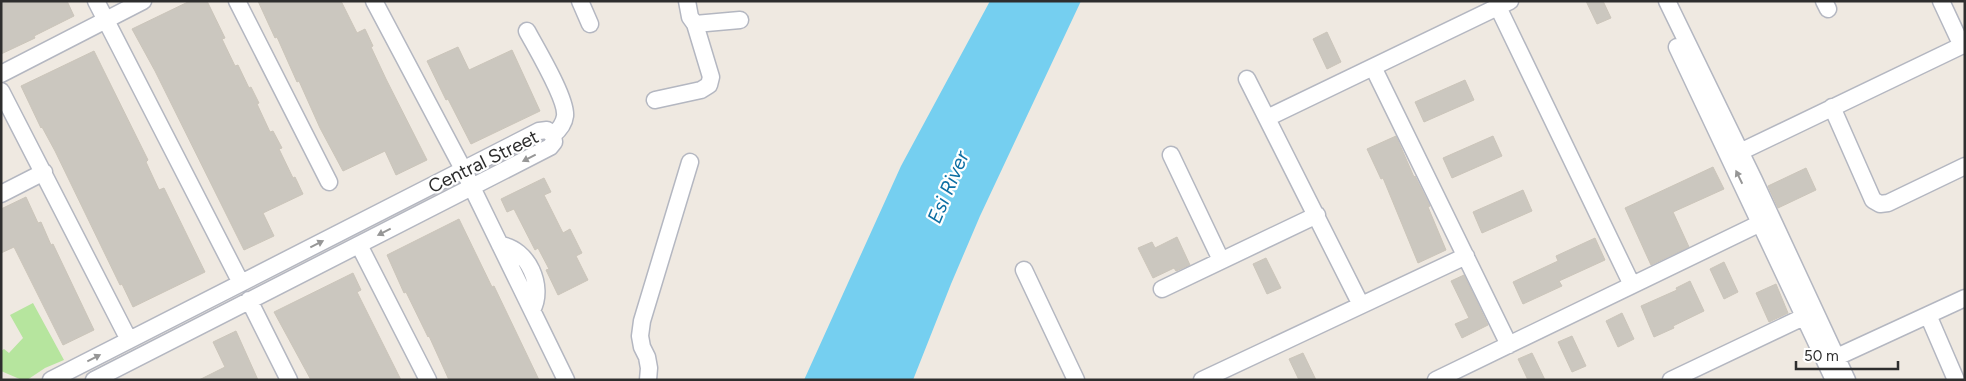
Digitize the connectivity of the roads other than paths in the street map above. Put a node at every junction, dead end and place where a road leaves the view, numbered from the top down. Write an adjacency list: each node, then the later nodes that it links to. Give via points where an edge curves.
1 (96, 1): 11 (street)
2 (143, 1): 11 (street)
3 (237, 1): 31 (street)
4 (374, 1): 29 (street)
5 (580, 1): 13 (street)
6 (688, 1): 14 (street, via 690,17)
7 (1655, 1): 35 (street, one-way to 7)
8 (1667, 1): 25 (street)
9 (1941, 1): 16 (street)
10 (1504, 4): 17 (street); 43 (street)
11 (106, 20): 18 (street); 42 (street)
12 (740, 20): 14 (street)
13 (590, 24)
14 (695, 24): 21 (street, via 711,77 709,85 701,90)
15 (527, 31): 24 (street, via 562,100 565,115 561,128)
16 (1964, 45): 22 (street)
17 (1373, 67): 23 (street); 37 (street)
18 (1, 74)
19 (1247, 79): 23 (street)
20 (1, 91): 30 (street)
21 (655, 100)
22 (1832, 107): 25 (street); 28 (street, via 1873,200 1880,204)
23 (1267, 118): 34 (street)
24 (553, 135): 29 (street, Central Street, via 547,130 539,131); 32 (street, Central Street, one-way to 32, via 554,142 550,147)
25 (1740, 152): 35 (street)
26 (1171, 155): 39 (street)
27 (690, 162): 60 (street, via 642,320 640,336 648,357)
28 (1965, 166)
29 (463, 170): 32 (street); 38 (street, Central Street, one-way to 29)
30 (44, 172): 33 (street); 52 (street)
31 (329, 182)
32 (472, 187): 36 (street, Central Street, one-way to 36); 59 (street)
33 (1, 194)
34 (1317, 215): 39 (street); 47 (street)
35 (1766, 220): 43 (street); 49 (street)
36 (359, 245): 41 (street, Central Street); 58 (street)
37 (1466, 256): 47 (street); 53 (street)
38 (288, 258): 41 (street); 42 (street, Central Street)
39 (1221, 260): 44 (street)
40 (1024, 270): 61 (street)
41 (297, 276): 46 (street, Central Street)
42 (241, 283): 48 (street, Central Street)
43 (1632, 285): 53 (street)
44 (1162, 288)
45 (1965, 298): 50 (street)
46 (248, 300): 51 (street, Central Street); 57 (street)
47 (1361, 305): 62 (street)
48 (189, 310): 51 (street); 52 (street, Central Street)
49 (1809, 314): 54 (street); 64 (street)
50 (1928, 315): 54 (street); 67 (street)
51 (198, 326): 56 (street, Central Street)
52 (129, 340): 55 (street, Central Street, one-way to 52)
53 (1509, 345): 63 (street)
54 (1831, 360): 65 (street); 66 (street)
55 (51, 380)
56 (94, 380)
57 (289, 380)
58 (428, 380)
59 (566, 380)
60 (648, 380)
61 (1076, 380)
62 (1202, 380)
63 (1436, 380)
64 (1671, 380)
65 (1834, 380)
66 (1847, 380)
67 (1956, 380)

